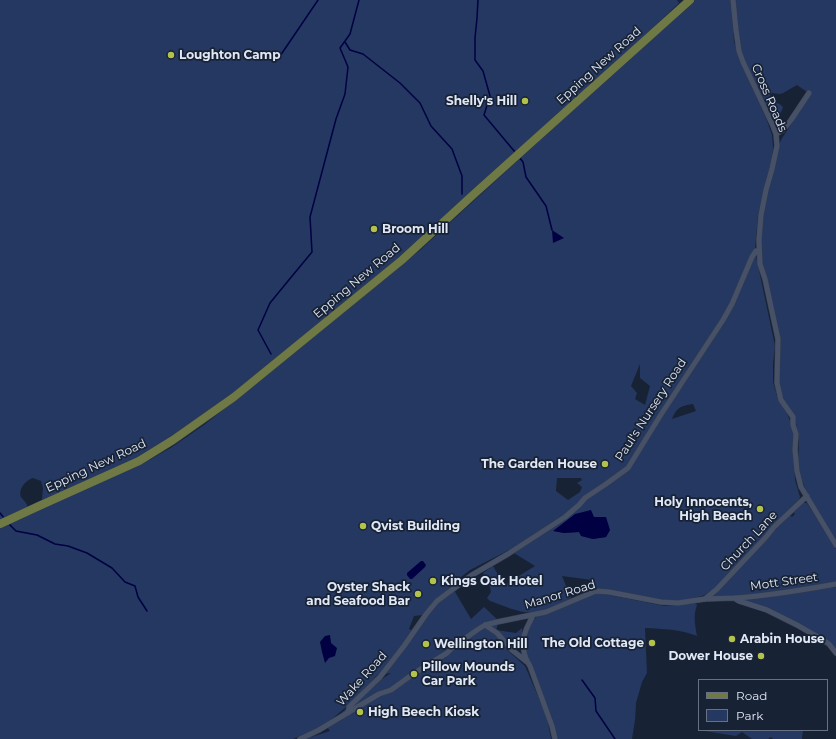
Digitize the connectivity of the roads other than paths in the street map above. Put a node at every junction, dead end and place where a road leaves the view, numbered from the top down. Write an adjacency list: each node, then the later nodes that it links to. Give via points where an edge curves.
1 (690, 0): 7 (main road, Epping New Road, via 402,260 234,397 174,440 139,461)
2 (733, 0): 4 (street, Cross Roads, via 739,51)
3 (809, 92): 4 (street, via 783,130)
4 (776, 134): 5 (street, Cross Roads, via 777,146 760,215)
5 (759, 251): 6 (street, Cross Roads, via 778,339 777,383 781,400 793,417 797,471 801,487); 14 (street, Paul's Nursery Road, via 752,257 729,309 628,468 585,498 565,517 448,592 437,601)
6 (807, 496): 8 (street, Cross Roads); 11 (street, Church Lane, via 774,527 717,590)
7 (0, 524)
8 (836, 545)
9 (836, 584): 10 (street, Mott Street, via 793,592)
10 (734, 598): 11 (street, Manor Road); 15 (street, Manor Road, via 797,625 829,644)
11 (705, 599): 12 (street, Manor Road, via 678,603 661,602 596,591)
12 (533, 615): 13 (street, Manor Road); 16 (street, via 524,637 523,650)
13 (486, 625): 16 (street); 17 (street, Manor Road, via 391,690 379,694)
14 (410, 636): 17 (street, Wake Road, via 380,677 349,707)
15 (836, 653)
16 (527, 662): 19 (street)
17 (348, 713): 18 (street, Wake Road)
18 (300, 739)
19 (555, 739)

